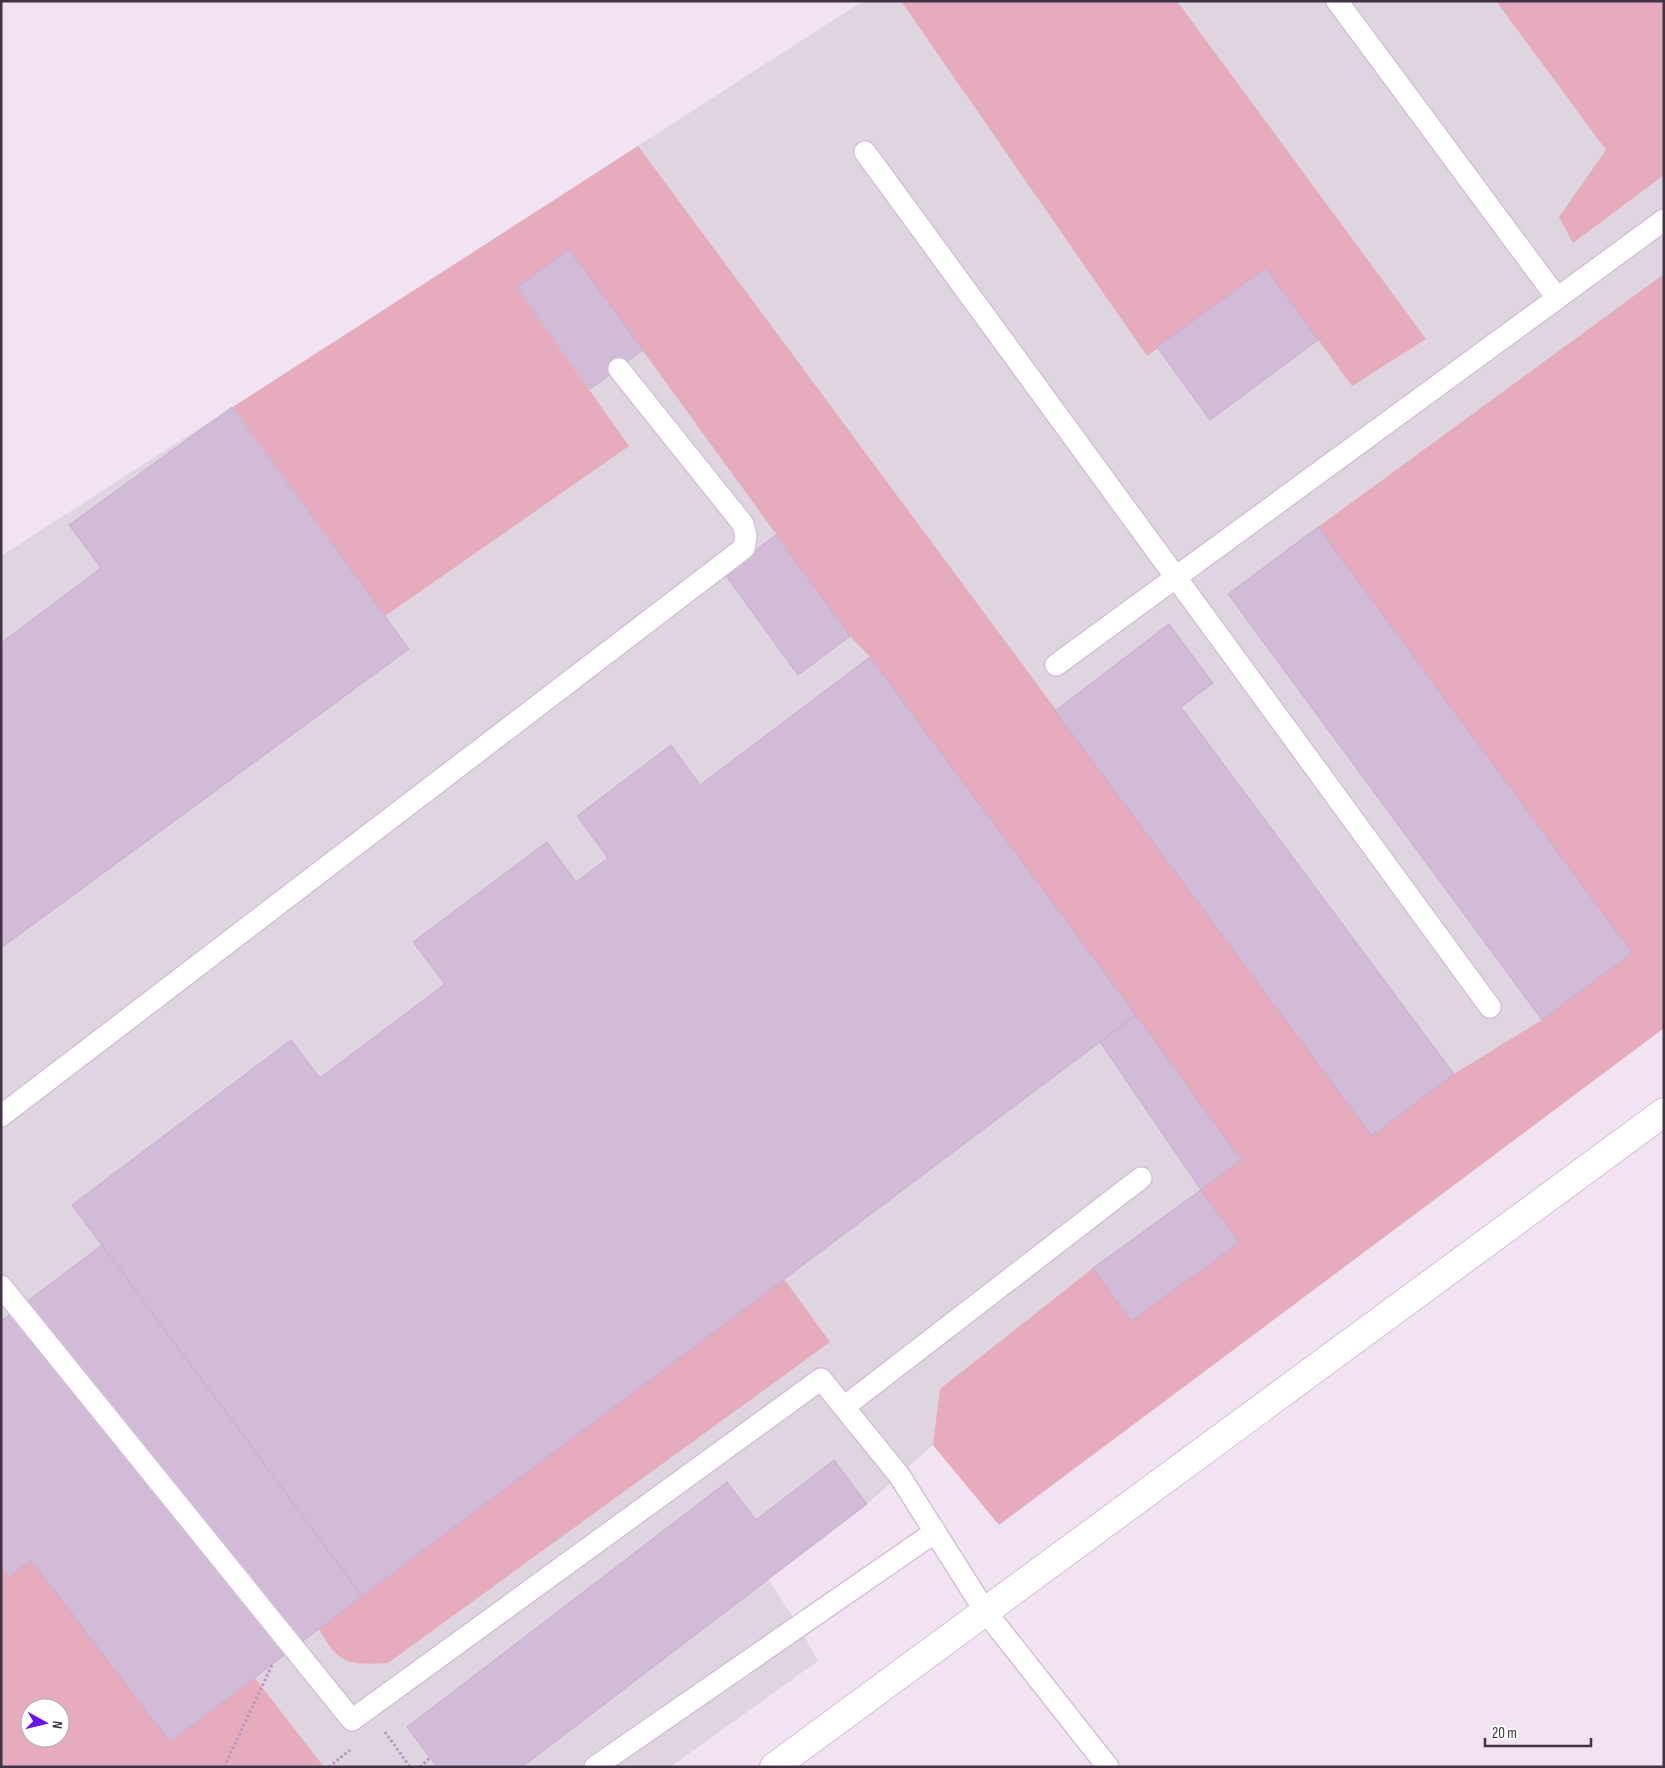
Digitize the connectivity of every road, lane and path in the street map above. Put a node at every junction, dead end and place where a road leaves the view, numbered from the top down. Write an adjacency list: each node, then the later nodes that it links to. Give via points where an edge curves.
1 (1337, 1): 4 (lane)
2 (865, 152): 6 (lane)
3 (1664, 220): 4 (lane)
4 (1557, 298): 6 (lane)
5 (619, 368): 10 (lane, via 743,524 744,548)
6 (1178, 576): 7 (lane); 8 (lane)
7 (1056, 666)
8 (1490, 1006)
9 (1664, 1112): 15 (street)
10 (1, 1116)
11 (1141, 1178): 13 (lane)
12 (1, 1286): 13 (lane, via 352,1720 821,1378)
13 (844, 1408): 14 (lane, via 899,1475)
14 (935, 1532): 15 (lane); 24 (lane)
15 (985, 1611): 25 (street); 26 (lane)
16 (272, 1664): 20 (path)
17 (380, 1726): 22 (path)
18 (351, 1749): 21 (path)
19 (430, 1758): 23 (path)
20 (224, 1767)
21 (328, 1767)
22 (410, 1767)
23 (420, 1767)
24 (595, 1767)
25 (774, 1767)
26 (1108, 1767)

